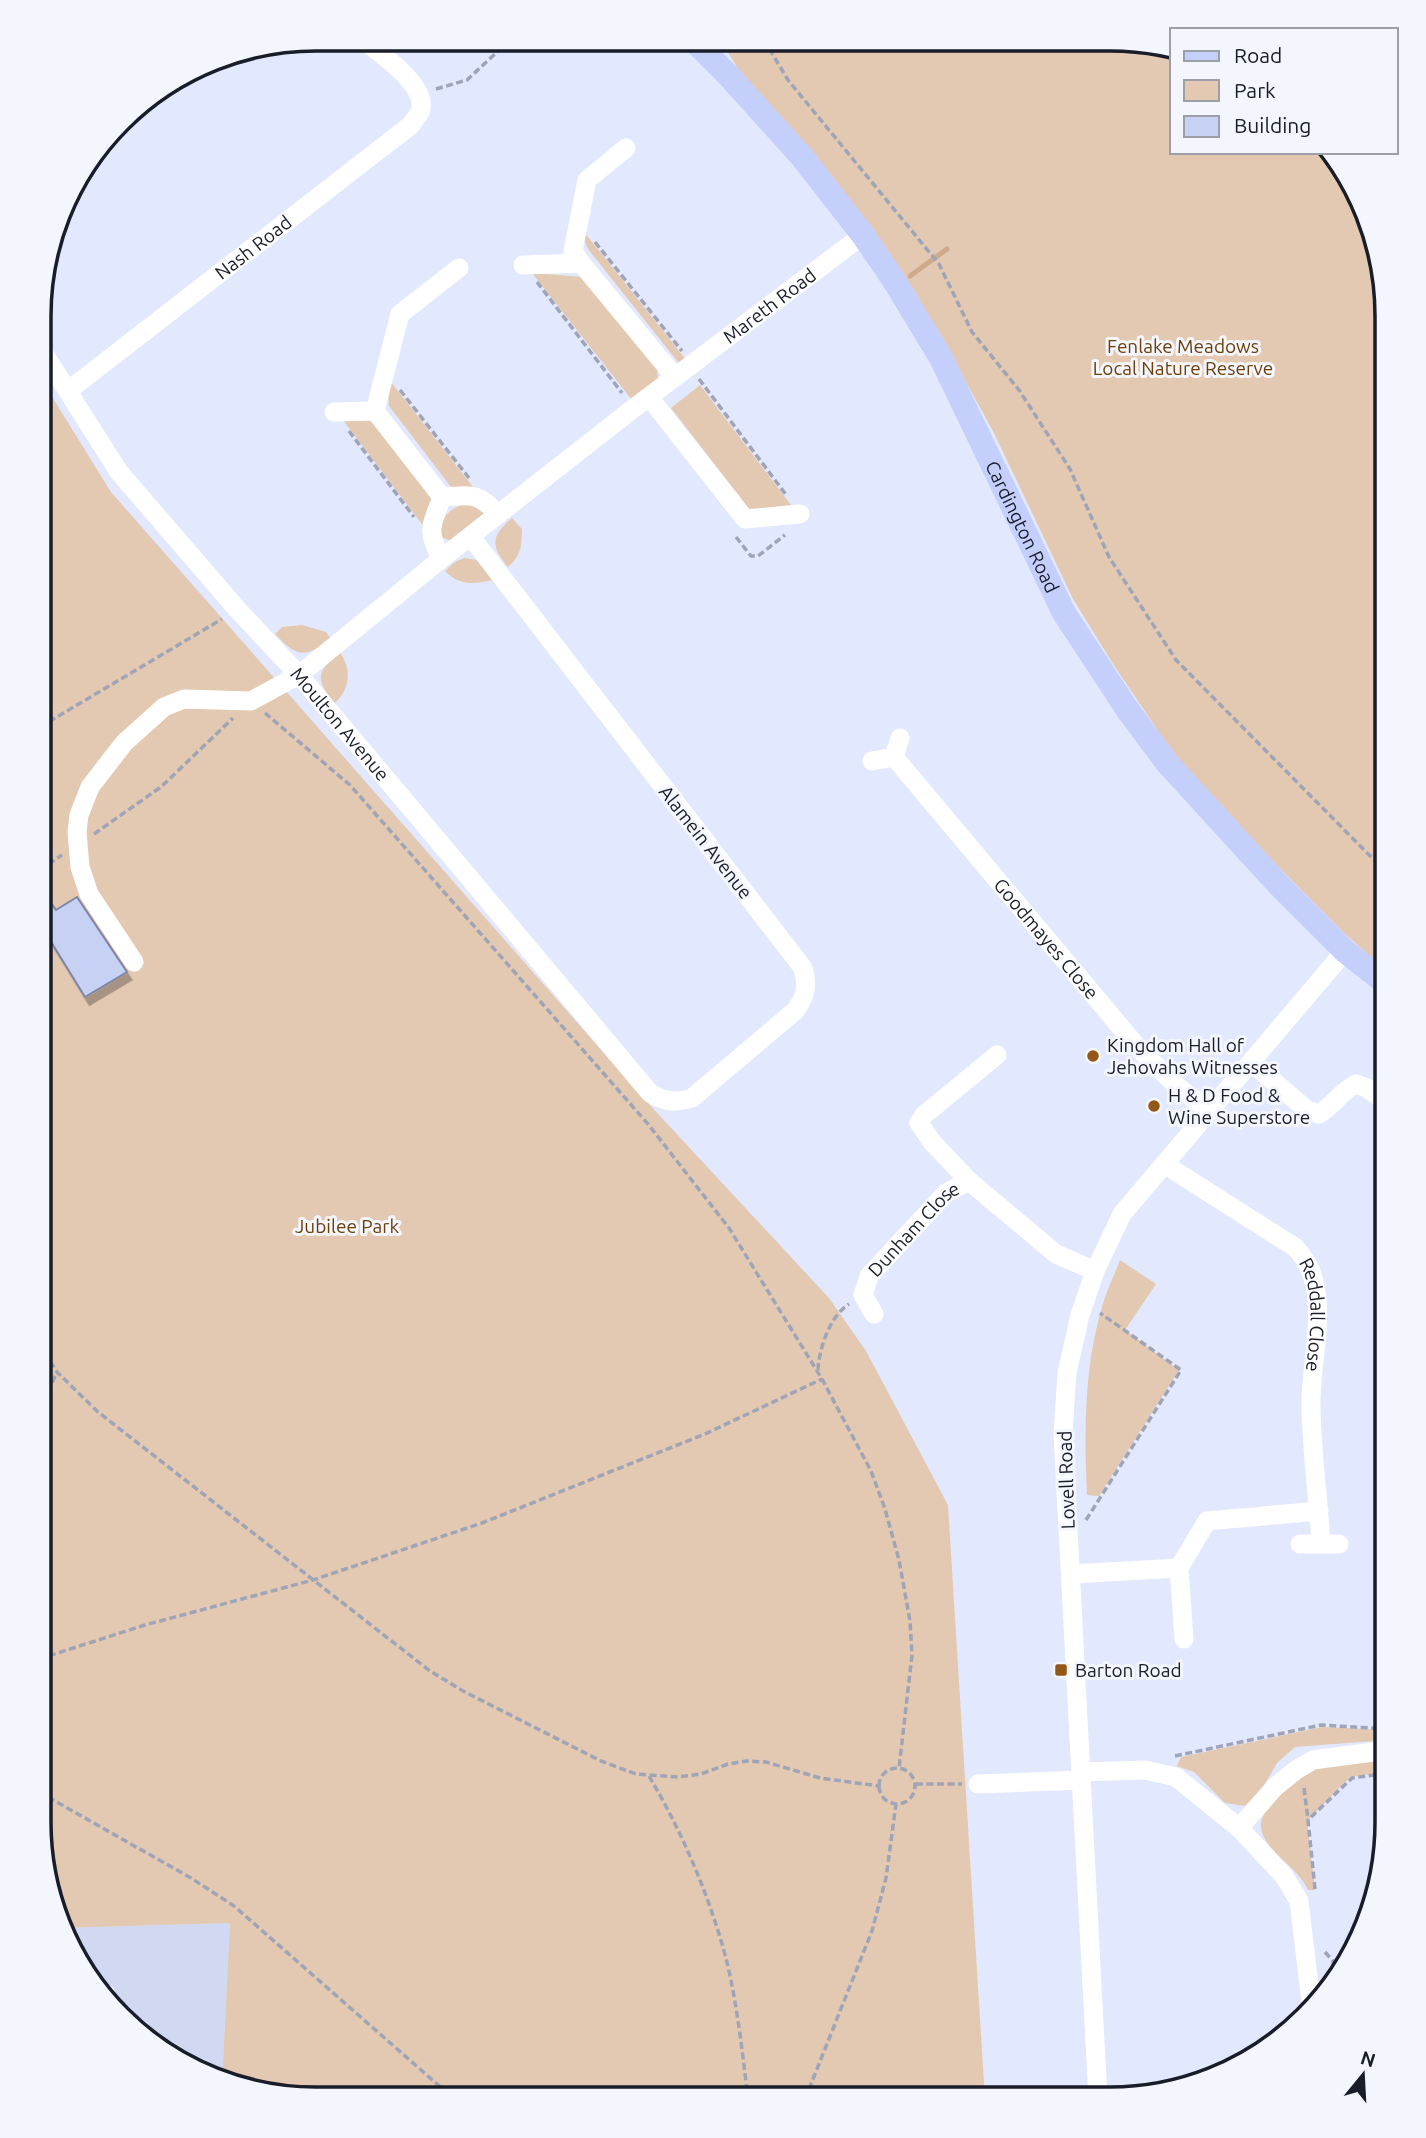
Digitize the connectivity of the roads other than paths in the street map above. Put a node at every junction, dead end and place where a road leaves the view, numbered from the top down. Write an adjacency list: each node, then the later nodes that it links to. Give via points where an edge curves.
1 (376, 51): 10 (street, Nash Road, via 420,94 421,110 411,125)
2 (704, 51): 4 (main road, Cardington Road, via 802,158)
3 (626, 148): 5 (street, via 587,180 573,251)
4 (863, 234): 9 (street, Mareth Road); 23 (main road, Cardington Road, via 940,358 1064,612 1128,709 1209,811)
5 (581, 263): 6 (street); 9 (street)
6 (523, 265)
7 (458, 268): 12 (street, via 400,314)
8 (51, 364): 10 (street, Moulton Avenue)
9 (675, 377): 11 (street, Mareth Road)
10 (69, 390): 19 (street, Moulton Avenue, via 119,472)
11 (649, 397): 15 (street, Mareth Road); 16 (street, via 745,519)
12 (374, 411): 13 (street); 14 (street)
13 (334, 412)
14 (442, 497): 15 (street, via 482,498); 18 (street, via 431,537)
15 (498, 514): 17 (street, Mareth Road)
16 (800, 514)
17 (471, 537): 18 (street, Mareth Road); 28 (street, Alamein Avenue, via 803,968 806,995 796,1010 692,1098 678,1102)
18 (441, 559): 19 (street, Mareth Road)
19 (299, 675): 24 (street, Mareth Road, via 251,701 184,699 164,707 124,743 90,787 79,815 80,867 89,894); 28 (street, Moulton Avenue)
20 (900, 738): 21 (street)
21 (894, 757): 22 (street); 30 (street, Goodmayes Close, via 1139,1049)
22 (872, 761)
23 (1345, 951): 25 (main road, Cardington Road); 27 (street, Lovell Road)
24 (134, 962)
25 (1375, 975)
26 (997, 1055): 32 (street, via 919,1123)
27 (1251, 1062): 29 (street, via 1307,1110 1320,1114 1356,1084); 30 (street, Lovell Road)
28 (649, 1093)
29 (1375, 1094)
30 (1210, 1111): 31 (street, Lovell Road)
31 (1164, 1164): 33 (street, Lovell Road, via 1122,1214); 35 (street, Reddall Close, via 1296,1248 1309,1265 1318,1315 1311,1409)
32 (968, 1181): 33 (street, Dunham Close, via 1056,1254); 34 (street, Dunham Close, via 946,1193 869,1276 863,1295)
33 (1096, 1271): 38 (street, Lovell Road, via 1067,1373 1063,1434)
34 (874, 1314)
35 (1319, 1511): 36 (street, Reddall Close, via 1330,1543); 37 (street, via 1207,1521)
36 (1300, 1544)
37 (1179, 1568): 38 (street); 39 (street)
38 (1070, 1574): 41 (street, Lovell Road)
39 (1184, 1640)
40 (1375, 1752): 43 (street, via 1313,1760 1275,1787)
41 (1081, 1776): 42 (street); 43 (street, via 1145,1770 1176,1777); 45 (street, Lovell Road)
42 (978, 1784)
43 (1239, 1828): 44 (street, via 1284,1876 1299,1901)
44 (1310, 1997)
45 (1097, 2087)

